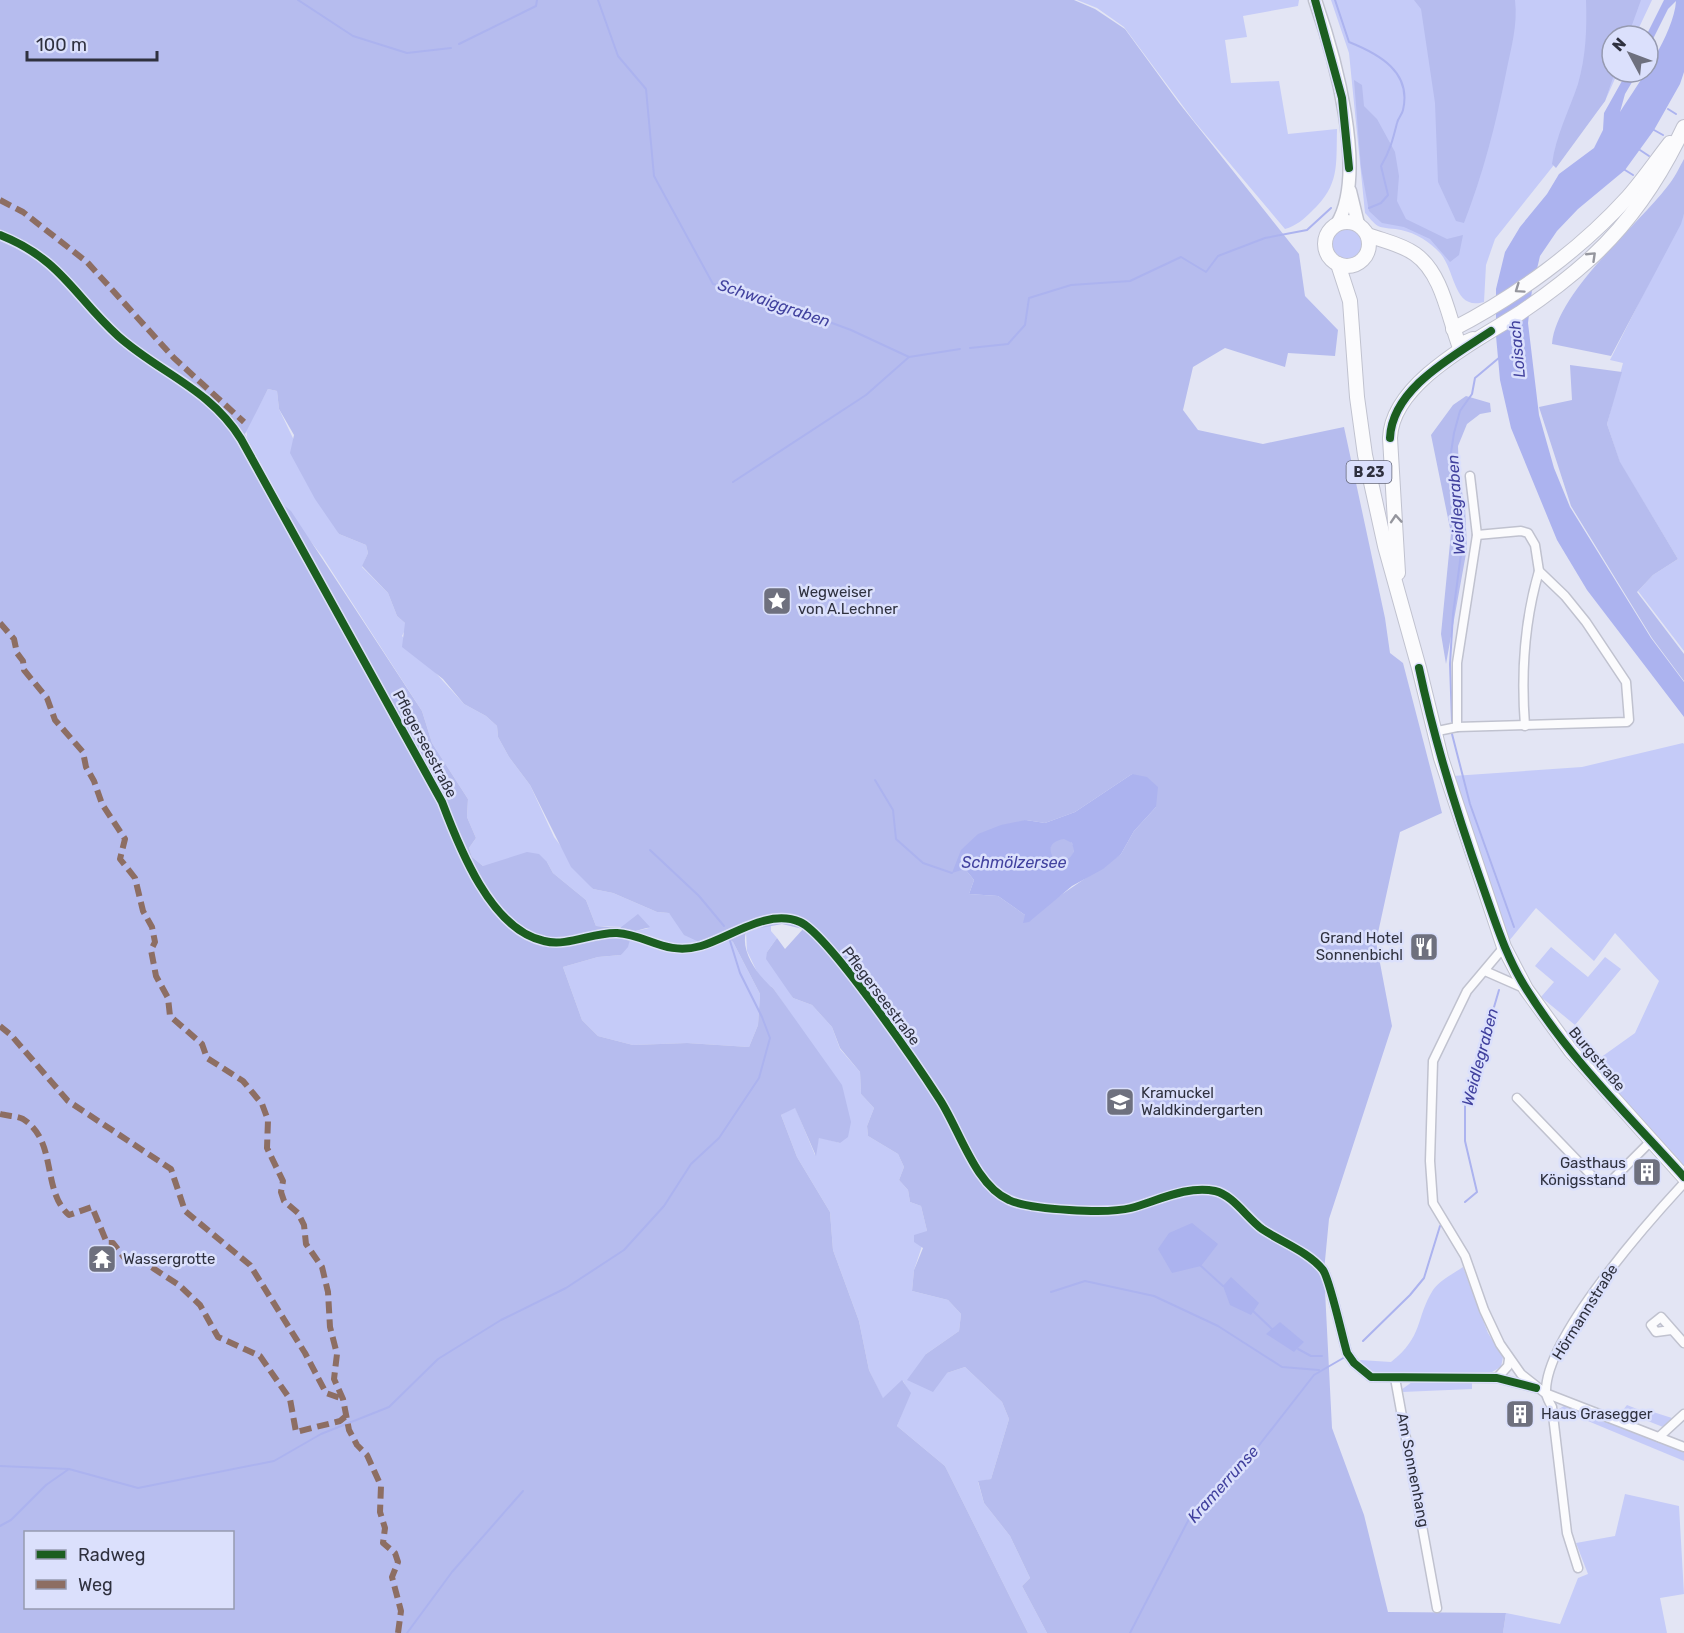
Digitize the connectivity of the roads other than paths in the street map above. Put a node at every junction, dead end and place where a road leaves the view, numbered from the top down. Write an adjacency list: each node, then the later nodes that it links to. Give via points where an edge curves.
1 (1315, 0): 3 (street, via 1342,98)
2 (1684, 126): 13 (main road, B 23, one-way to 13, via 1627,197 1546,270); 15 (main road, B 23, one-way to 2, via 1547,294 1593,256 1666,165)
3 (1349, 190): 4 (street); 5 (street)
4 (1337, 224): 5 (main road); 10 (main road, via 1327,235 1325,245 1330,258)
5 (1358, 224): 7 (main road)
6 (0, 235): 33 (street, Pflegerseestraße, via 56,268 120,337 201,393 236,430 442,802 458,845 508,921 533,938 547,942 617,933 662,948 681,949 771,920 801,922 852,977 934,1091 983,1181 1009,1201 1111,1210 1180,1194 1217,1191 1250,1220 1324,1271 1349,1356 1371,1377)
7 (1368, 235): 8 (main road); 9 (main road, via 1370,243)
8 (1402, 247): 9 (main road, via 1378,250); 11 (main road, via 1431,269)
9 (1363, 259): 10 (main road, via 1347,266); 12 (main road, B 23, via 1354,274)
10 (1338, 264): 12 (main road, B 23)
11 (1442, 298): 13 (main road, via 1462,313); 14 (main road)
12 (1350, 301): 19 (main road, B 23, via 1365,455)
13 (1487, 310): 14 (main road, B 23)
14 (1453, 329): 15 (main road, B 23, via 1459,345)
15 (1491, 331): 19 (main road, B 23, one-way to 15, via 1390,426 1400,406 1426,377)
16 (1470, 476): 17 (street)
17 (1478, 535): 18 (street, via 1528,533 1535,545); 21 (street, via 1457,663)
18 (1539, 571): 20 (street, via 1524,650); 20 (street, via 1586,622 1626,682 1629,720)
19 (1400, 598): 22 (main road, B 23)
20 (1525, 726): 21 (street)
21 (1457, 727): 22 (street)
22 (1434, 732): 23 (main road, B 23)
23 (1504, 947): 24 (street); 25 (main road, Burgstraße / B 23)
24 (1485, 971): 25 (street); 32 (street, via 1467,991 1433,1061 1430,1182 1433,1203 1465,1256 1484,1310)
25 (1526, 989): 27 (main road, Burgstraße / B 23, via 1571,1051)
26 (1517, 1098): 27 (street, via 1598,1182 1610,1182)
27 (1652, 1141): 28 (main road, Burgstraße / B 23)
28 (1684, 1177)
29 (1684, 1182): 36 (street, Hörmannstraße, via 1633,1240 1592,1297 1552,1365)
30 (1671, 1330): 30 (street, via 1661,1317 1651,1325 1656,1332); 31 (street)
31 (1684, 1343)
32 (1509, 1359): 34 (street); 35 (street)
33 (1395, 1378): 34 (street); 41 (street, Am Sonnenhang)
34 (1497, 1378): 35 (street)
35 (1536, 1388): 36 (street)
36 (1545, 1393): 38 (street); 40 (street, via 1552,1407 1567,1533)
37 (1684, 1414): 38 (street)
38 (1659, 1437): 39 (street)
39 (1684, 1447)
40 (1578, 1568)
41 (1437, 1608)

